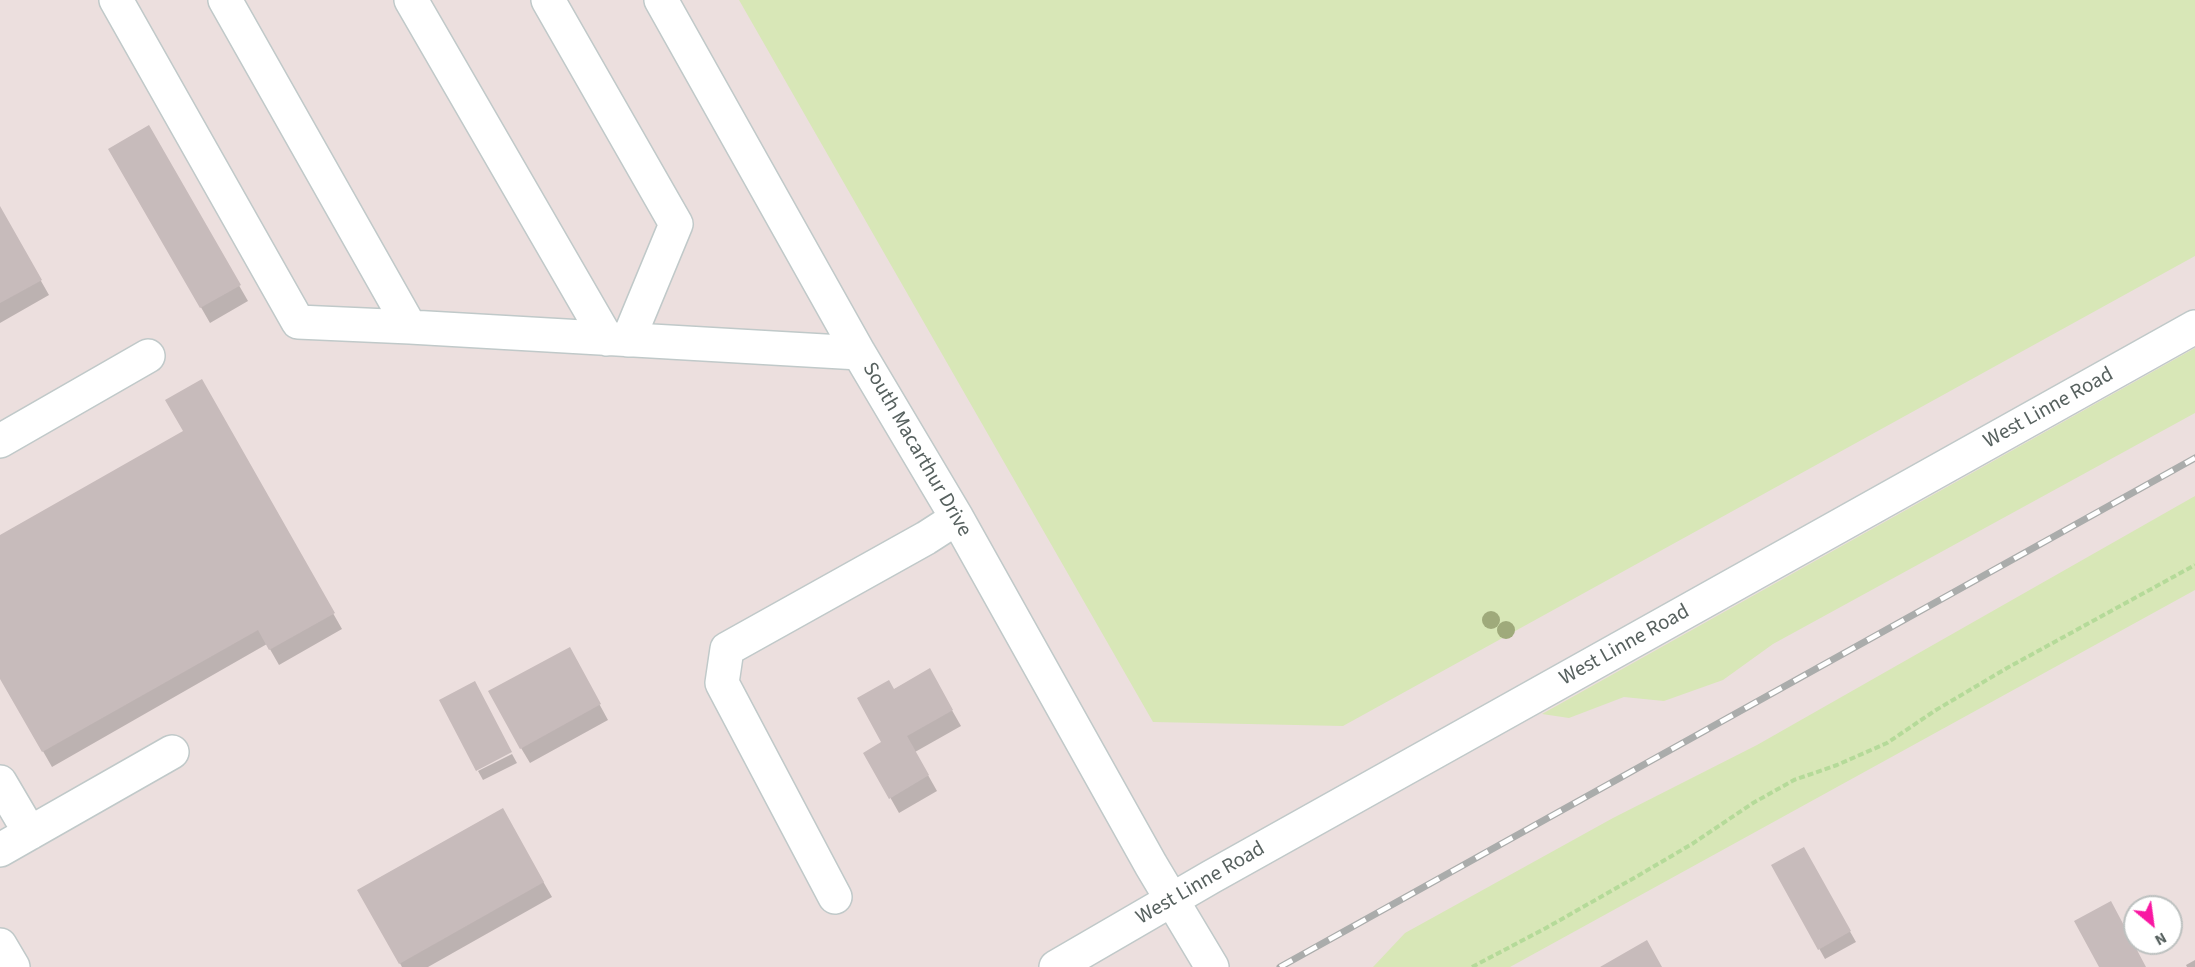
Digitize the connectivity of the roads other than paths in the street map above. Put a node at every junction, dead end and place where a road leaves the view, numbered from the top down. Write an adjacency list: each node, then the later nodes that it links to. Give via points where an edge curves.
1 (116, 0): 6 (street, via 298,322)
2 (225, 0): 6 (street)
3 (411, 0): 8 (street)
4 (548, 0): 8 (street, via 676,224)
5 (661, 0): 9 (street, South Macarthur Drive)
6 (410, 327): 8 (street)
7 (2195, 327): 18 (street, West Linne Road)
8 (617, 339): 9 (street)
9 (860, 353): 12 (street, South Macarthur Drive)
10 (148, 356): 11 (street)
11 (0, 441)
12 (957, 518): 17 (street, via 728,650 722,683); 18 (street, South Macarthur Drive)
13 (172, 752): 15 (street)
14 (0, 782): 15 (street)
15 (30, 833): 16 (street)
16 (0, 850)
17 (835, 897)
18 (1172, 900): 21 (street, West Linne Road); 22 (street)
19 (0, 945): 20 (street)
20 (13, 967)
21 (1056, 967)
22 (1212, 967)

